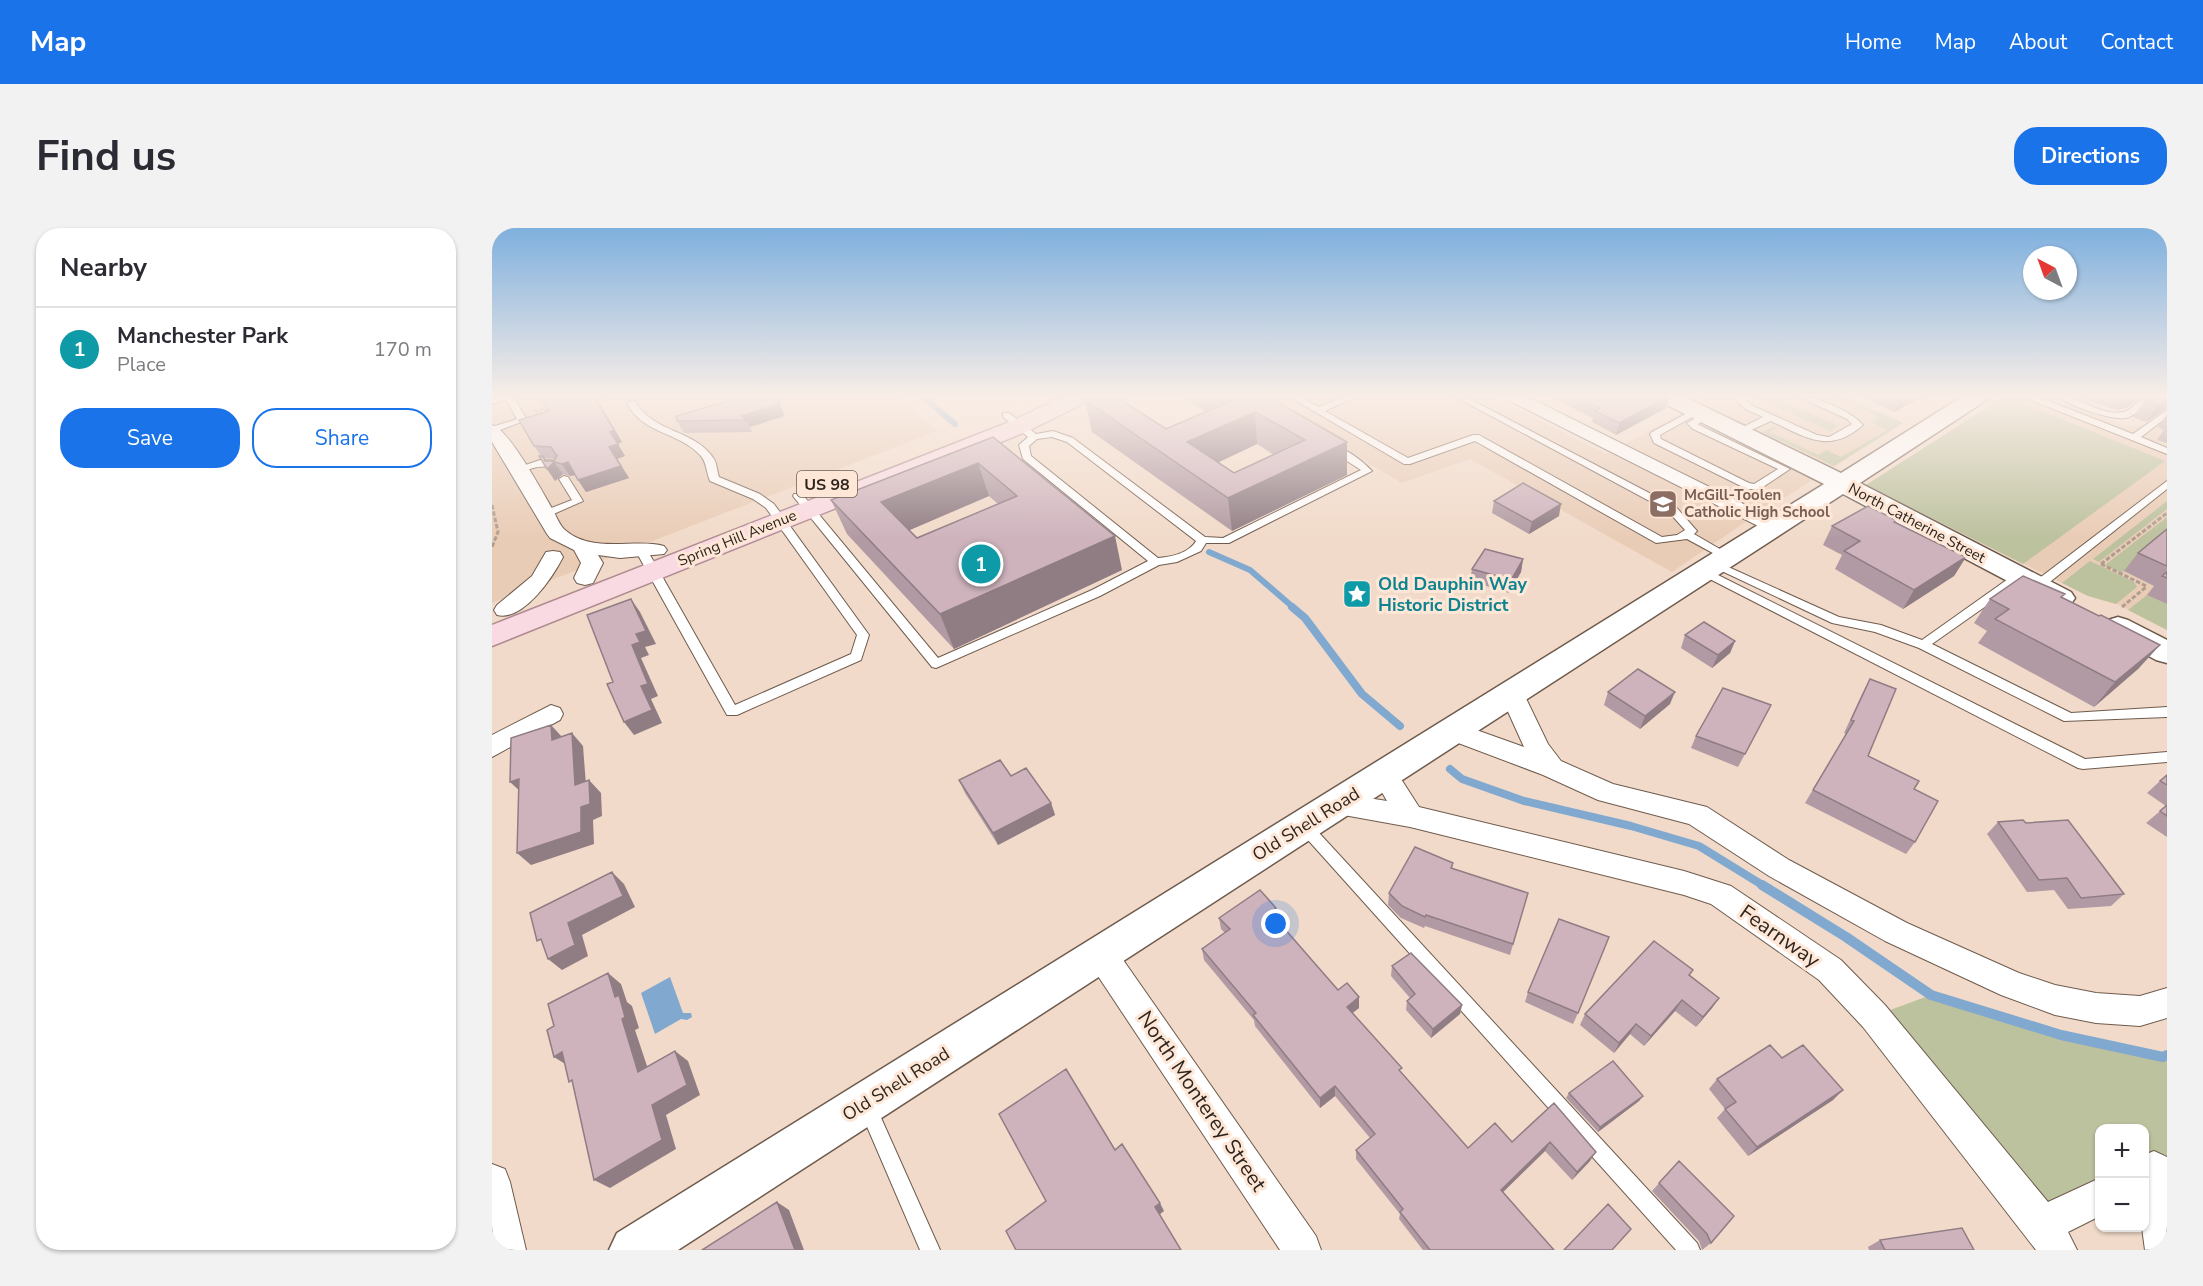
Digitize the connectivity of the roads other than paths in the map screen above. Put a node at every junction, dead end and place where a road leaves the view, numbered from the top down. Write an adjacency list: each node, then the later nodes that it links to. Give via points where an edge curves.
1 (501, 444): 19 (street)
2 (689, 444): 23 (lane, via 710,461 714,479 724,486 760,496)
3 (970, 444): 22 (main road, Spring Hill Avenue / US 98)
4 (1024, 444): 32 (lane, via 1026,457)
5 (1075, 444): 28 (lane)
6 (1326, 444): 28 (lane, via 1367,471 1225,542)
7 (1375, 444): 8 (lane, via 1407,462)
8 (1458, 444)
9 (1488, 444): 27 (lane, via 1660,541)
10 (1549, 444): 27 (lane, via 1672,508 1692,531)
11 (1609, 444): 25 (street)
12 (1662, 444): 18 (lane, via 1747,486 1755,487)
13 (1737, 444): 18 (lane)
14 (1759, 444): 18 (street, North Catherine Street)
15 (1901, 444): 20 (street, Old Shell Road)
16 (2148, 444): 17 (lane)
17 (2167, 451)
18 (1797, 468): 20 (street, North Catherine Street)
19 (519, 469): 24 (street); 24 (lane, via 556,463 578,501)
20 (1839, 483): 25 (street, Old Shell Road); 34 (street, North Catherine Street)
21 (2167, 484): 34 (lane, via 2078,553)
22 (804, 502): 23 (main road, Spring Hill Avenue / US 98); 32 (lane, via 936,664)
23 (776, 513): 31 (main road, Spring Hill Avenue / US 98); 31 (lane, via 863,635 856,657 732,712)
24 (545, 514): 26 (street)
25 (1773, 526): 33 (street, Old Shell Road)
26 (557, 534): 29 (street); 30 (street)
27 (1686, 534): 33 (lane)
28 (1202, 540): 32 (lane, via 1197,549 1173,560)
29 (582, 546): 31 (street); 35 (street, via 592,563)
30 (553, 557): 35 (street, via 565,574); 36 (street, via 540,580)
31 (652, 559): 35 (main road, Spring Hill Avenue / US 98)
32 (1156, 562)
33 (1715, 564): 38 (lane, via 1836,620 1876,628); 40 (street, Old Shell Road); 45 (lane, via 2084,764)
34 (2028, 581): 38 (lane); 39 (street, North Catherine Street)
35 (590, 586): 36 (main road, Spring Hill Avenue / US 98); 37 (main road, Spring Hill Avenue / US 98)
36 (499, 612)
37 (492, 636)
38 (1923, 645): 41 (lane, via 2069,718)
39 (2167, 653)
40 (1512, 694): 43 (street, Old Shell Road); 46 (street, via 1538,749)
41 (2167, 712)
42 (551, 714): 44 (street)
43 (1454, 730): 46 (street); 47 (street, Old Shell Road)
44 (492, 747)
45 (2167, 757)
46 (1552, 768): 52 (street, via 1606,793 1697,815 1779,867 1896,932 2012,985 2055,1000 2096,1008 2140,1011)
47 (1385, 775): 48 (street, Old Shell Road); 49 (street)
48 (1337, 804): 49 (street, Fearnway); 50 (street, Old Shell Road)
49 (1410, 816): 57 (street, Fearnway, via 1684,883 1721,895 1775,930 1830,970 1874,1016)
50 (1304, 826): 51 (street, Old Shell Road); 62 (lane)
51 (1101, 954): 53 (street, Old Shell Road); 61 (street, North Monterey Street)
52 (2167, 1003)
53 (866, 1103): 59 (street, Old Shell Road); 60 (lane)
54 (2155, 1167): 63 (street)
55 (492, 1182): 58 (street)
56 (2095, 1200): 57 (street, Fearnway)
57 (2050, 1238)
58 (507, 1250)
59 (634, 1250)
60 (930, 1250)
61 (1302, 1250)
62 (1690, 1250)
63 (2164, 1250)

